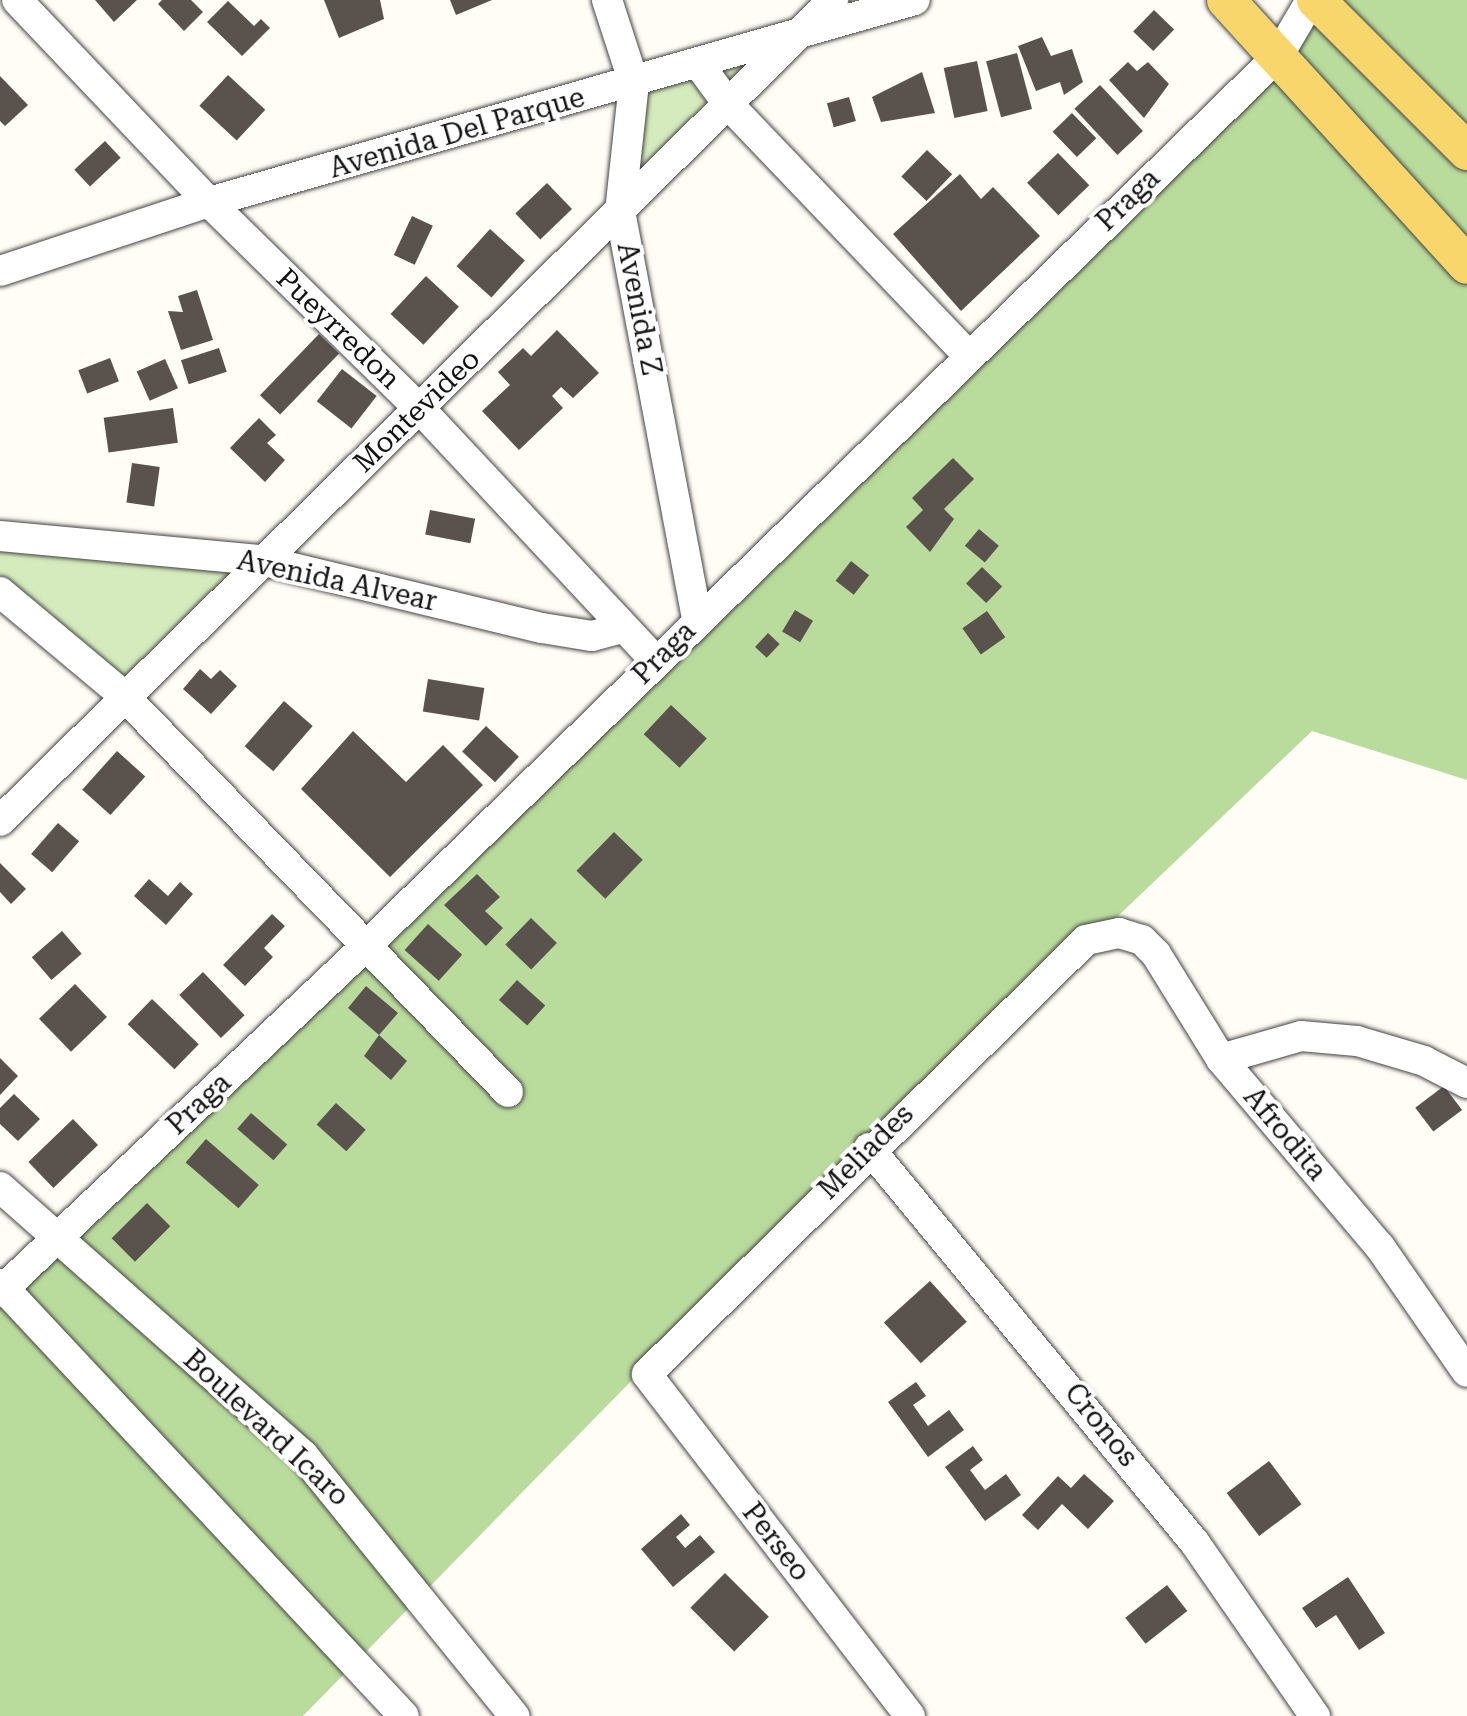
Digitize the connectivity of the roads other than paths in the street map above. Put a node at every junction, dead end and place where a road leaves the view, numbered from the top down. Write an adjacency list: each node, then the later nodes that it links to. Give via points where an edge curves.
1 (17, 0): 13 (street, Pueyrredon)
2 (607, 0): 10 (street, Avenida Z)
3 (833, 0): 7 (street, Montevideo)
4 (915, 0): 7 (street, Avenida Del Parque)
5 (1226, 0): 8 (main road)
6 (1314, 0): 8 (street, Praga); 12 (main road)
7 (792, 38): 9 (street, Avenida Del Parque); 11 (street, Montevideo)
8 (1278, 56): 15 (main road); 17 (street, Praga)
9 (700, 66): 10 (street, Avenida Del Parque); 11 (street)
10 (634, 83): 13 (street, Avenida Del Parque); 14 (street, Avenida Z)
11 (728, 104): 14 (street, Montevideo); 17 (street)
12 (1467, 151)
13 (209, 202): 16 (street, Avenida Del Parque); 18 (street, Pueyrredon)
14 (620, 211): 18 (street, Montevideo); 22 (street, Avenida Z)
15 (1467, 265)
16 (0, 271)
17 (967, 354): 22 (street, Praga)
18 (421, 410): 20 (street, Montevideo); 23 (street, Pueyrredon)
19 (0, 536): 20 (street, Avenida Alvear)
20 (260, 560): 23 (street, Avenida Alvear, via 542,628 592,636); 25 (street, Montevideo)
21 (0, 592): 25 (street)
22 (697, 619): 24 (street, Praga)
23 (622, 628): 24 (street, Pueyrredon)
24 (656, 661): 28 (street, Praga)
25 (123, 695): 26 (street, Montevideo); 28 (street)
26 (0, 821)
27 (1086, 940): 29 (street, Afrodita, via 1119,933 1142,940); 32 (street, Meliades)
28 (363, 949): 31 (street); 34 (street, Praga)
29 (1221, 1059): 30 (street, via 1301,1036 1357,1041 1424,1061); 37 (street, Afrodita, via 1380,1247)
30 (1467, 1083)
31 (508, 1092)
32 (869, 1148): 36 (street, Meliades); 41 (street, Cronos, via 1195,1543)
33 (0, 1187): 34 (street, Boulevard Icaro)
34 (53, 1238): 35 (street, Praga); 39 (street, Boulevard Icaro, via 303,1455)
35 (1, 1288): 38 (street)
36 (650, 1368): 40 (street, Perseo, via 647,1378)
37 (1467, 1372)
38 (404, 1716)
39 (514, 1716)
40 (910, 1716)
41 (1315, 1716)

